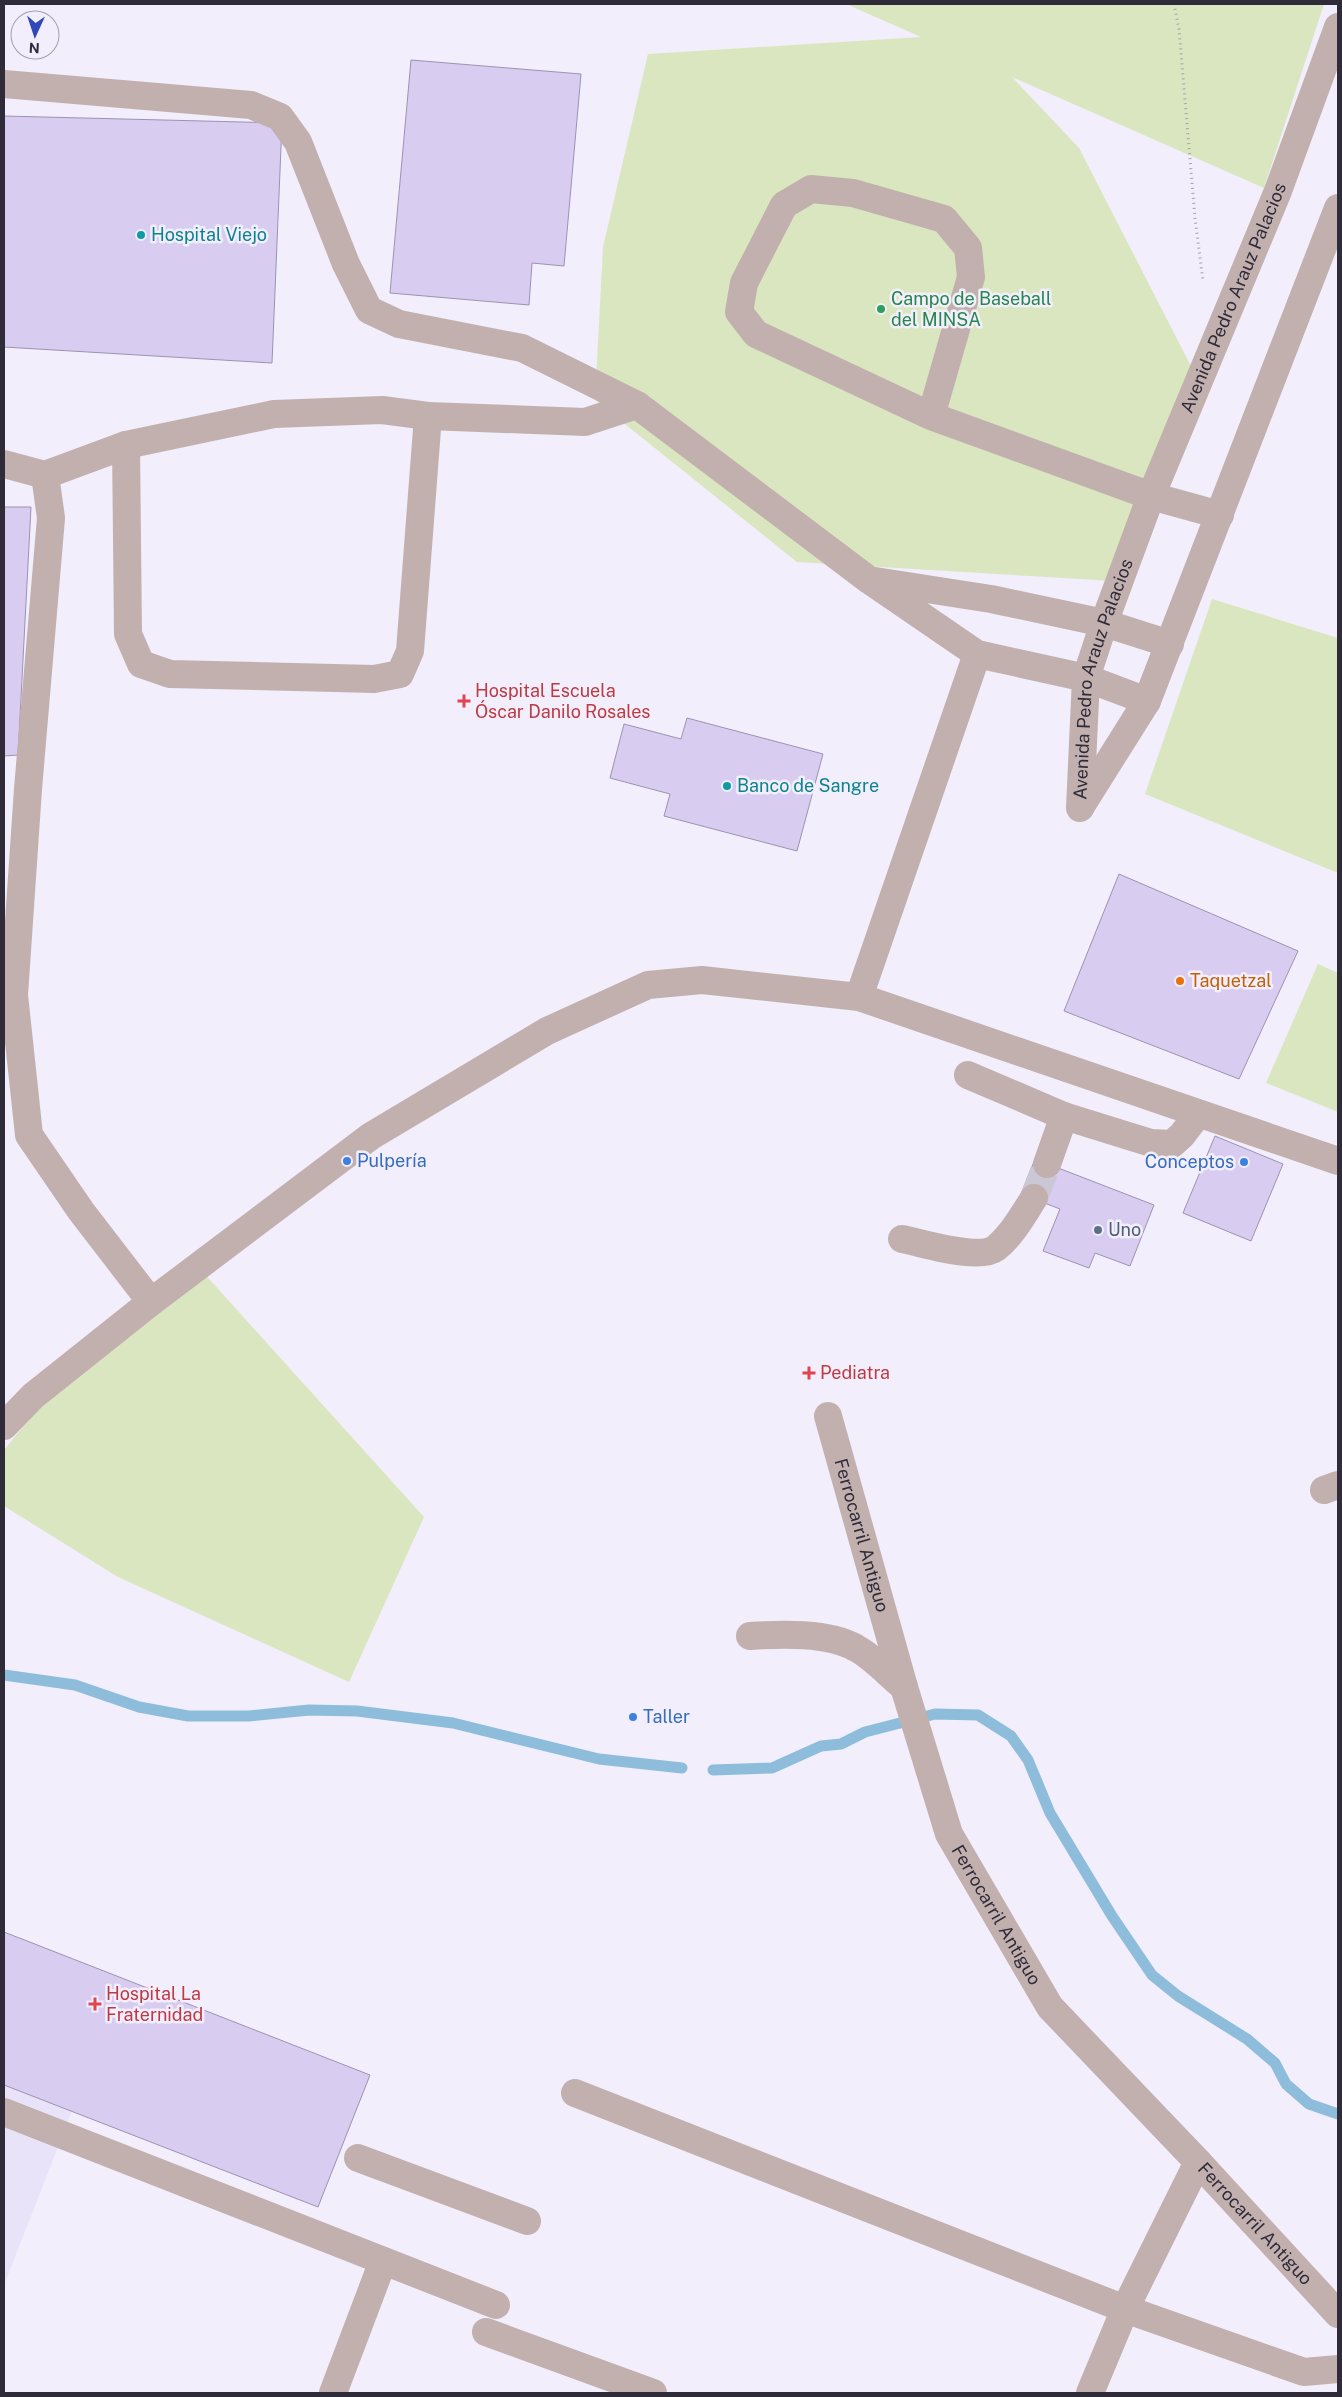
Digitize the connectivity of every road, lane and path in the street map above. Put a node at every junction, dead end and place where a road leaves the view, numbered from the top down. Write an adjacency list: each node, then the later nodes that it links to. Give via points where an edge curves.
1 (1174, 4): 5 (path)
2 (1336, 41): 12 (street, Avenida Pedro Arauz Palacios, via 1278,192)
3 (4, 84): 6 (street, via 251,105 280,117 298,142 346,264 369,310 399,324 522,348)
4 (1338, 208): 13 (street, Avenida Pedro Arauz Palacios)
5 (1203, 286)
6 (637, 405): 7 (street, via 585,422); 14 (street)
7 (428, 416): 9 (street, via 382,410 274,414); 9 (street, via 410,651 400,674 374,679 170,674 141,664 128,634)
8 (932, 416): 8 (street, via 756,334 739,312 744,283 784,205 811,189 853,193 944,219 968,248 971,277); 12 (street)
9 (126, 445): 11 (street)
10 (4, 464): 11 (street)
11 (45, 475): 28 (street, via 51,518 14,995 29,1135 81,1211)
12 (1151, 496): 13 (street); 15 (street, Avenida Pedro Arauz Palacios)
13 (1220, 515): 16 (street, Avenida Pedro Arauz Palacios)
14 (868, 580): 15 (street, via 992,599); 17 (street)
15 (1104, 623): 16 (street); 18 (street, Avenida Pedro Arauz Palacios)
16 (1170, 644): 19 (street, Avenida Pedro Arauz Palacios)
17 (977, 654): 18 (street); 20 (street)
18 (1086, 678): 19 (street); 19 (street, Avenida Pedro Arauz Palacios, via 1080,808)
19 (1147, 701)
20 (859, 997): 22 (street); 28 (street, via 702,980 648,984 547,1031 371,1136)
21 (968, 1074): 23 (street)
22 (1198, 1114): 23 (street, via 1172,1144 1151,1142); 24 (street)
23 (1064, 1116): 25 (street)
24 (1338, 1161)
25 (1047, 1164)
26 (1034, 1198): 27 (street, via 995,1249 972,1253)
27 (902, 1239)
28 (151, 1302): 30 (street, via 33,1396)
29 (828, 1416): 32 (street, Ferrocarril Antiguo)
30 (4, 1426)
31 (750, 1636): 32 (street, via 789,1634 820,1637 856,1648)
32 (904, 1687): 36 (street, Ferrocarril Antiguo, via 949,1834 1050,2007)
33 (575, 2093): 40 (street)
34 (4, 2112): 38 (street)
35 (358, 2158): 37 (street)
36 (1198, 2162): 40 (street); 41 (street, Ferrocarril Antiguo)
37 (527, 2221)
38 (383, 2261): 39 (street); 44 (street)
39 (496, 2305)
40 (1125, 2309): 43 (street, via 1304,2372); 46 (street)
41 (1338, 2314)
42 (486, 2332): 45 (street)
43 (1338, 2369)
44 (333, 2393)
45 (653, 2393)
46 (1090, 2393)

